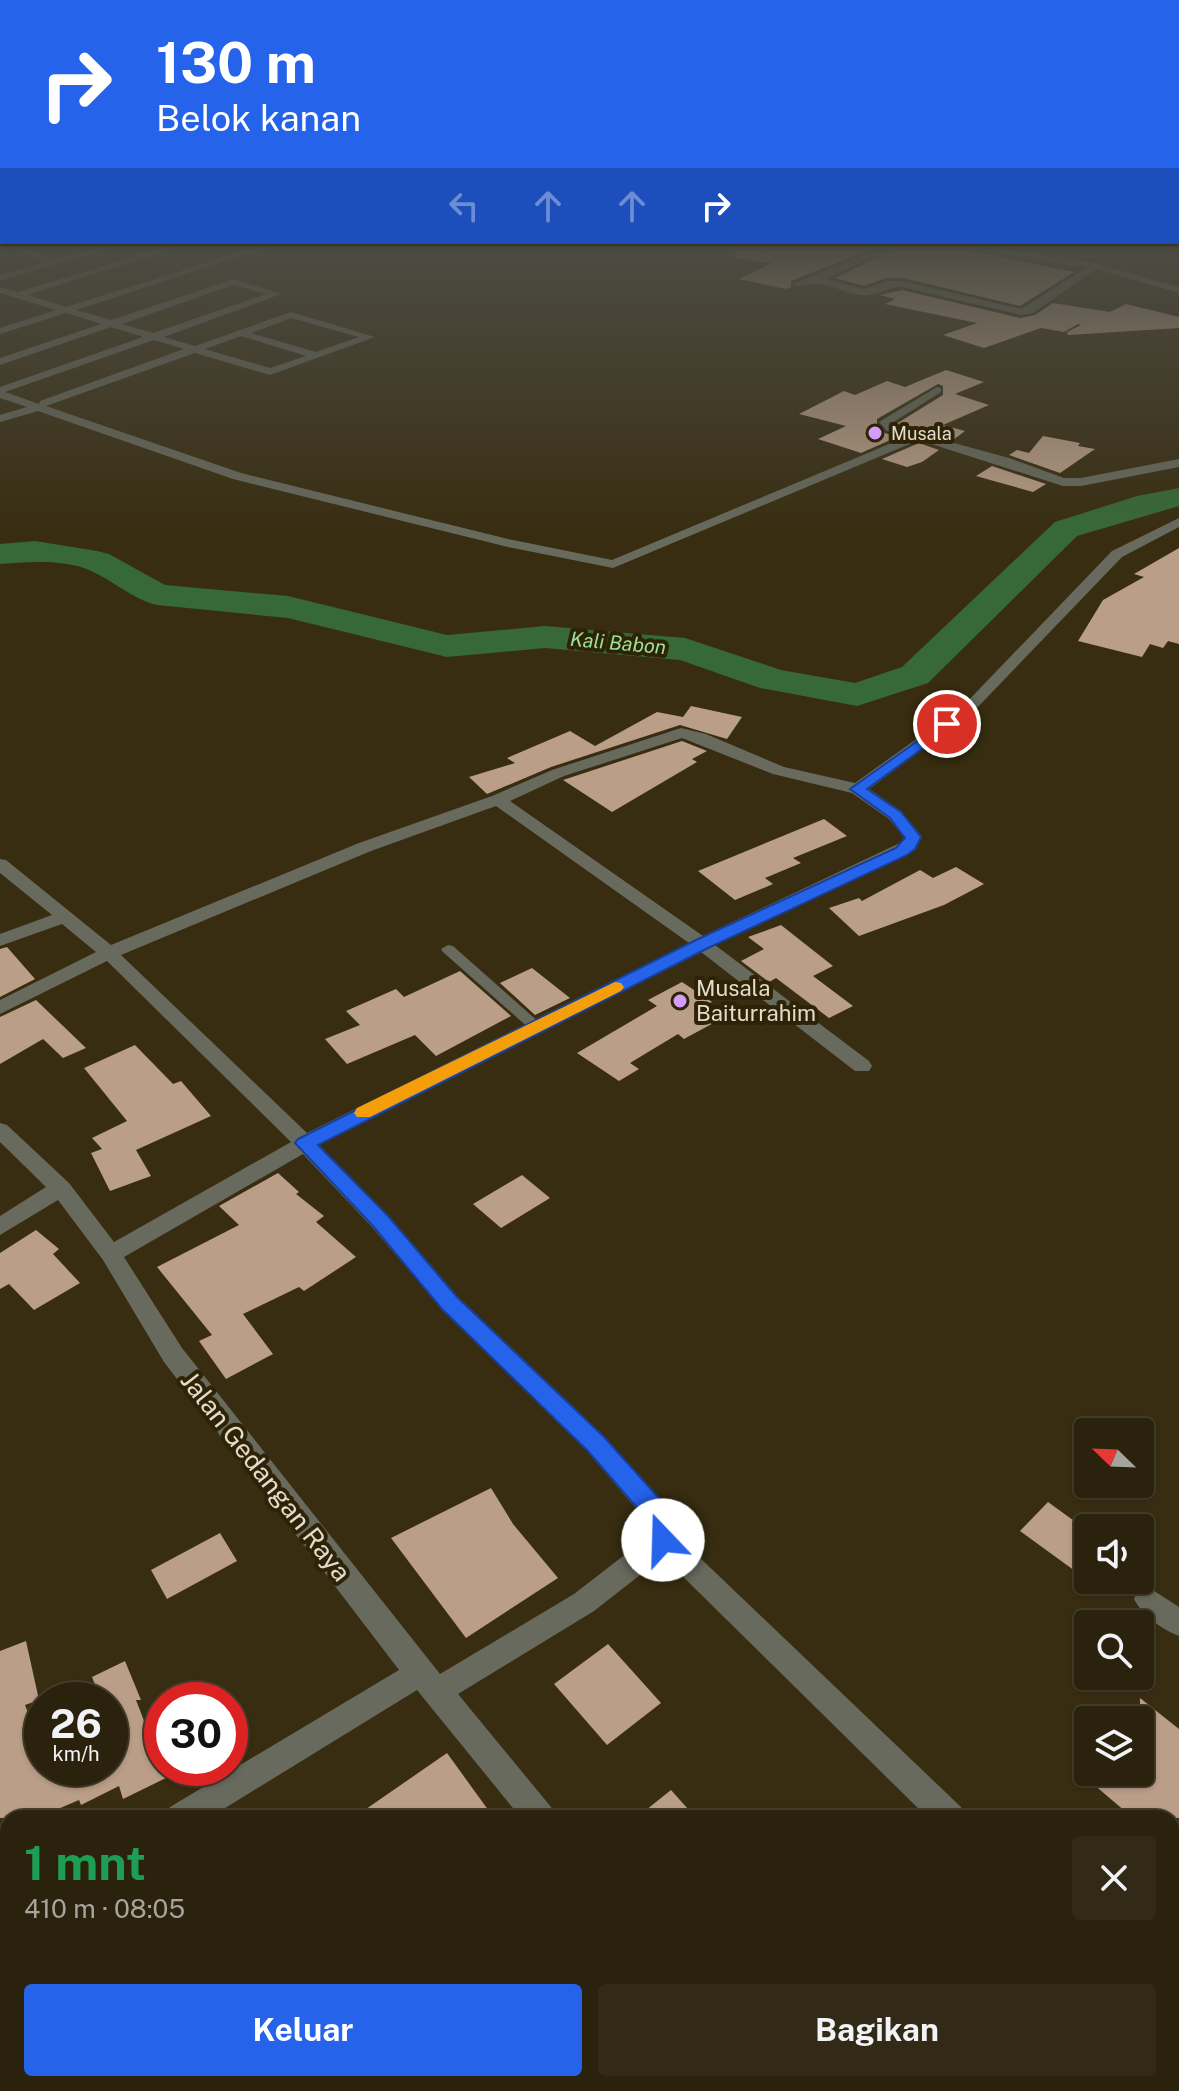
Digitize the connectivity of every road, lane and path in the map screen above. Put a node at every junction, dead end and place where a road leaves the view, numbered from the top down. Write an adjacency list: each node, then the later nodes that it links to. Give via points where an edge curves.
1 (56, 343): 9 (street)
2 (137, 343): 11 (street)
3 (176, 343): 7 (street)
4 (215, 343): 7 (street)
5 (273, 343): 8 (street)
6 (355, 343): 8 (street)
7 (197, 349): 8 (street, via 270,372); 12 (street)
8 (318, 356)
9 (0, 362)
10 (937, 390): 14 (street, via 885,422 891,429)
11 (2, 391): 12 (street)
12 (40, 406): 13 (street); 14 (street, via 237,476 613,564)
13 (0, 419)
14 (918, 436): 15 (street, via 1063,482)
15 (1179, 463)
16 (1179, 522): 17 (street)
17 (1154, 533): 18 (street); 19 (street, via 1117,554 969,708)
18 (1179, 542)
19 (858, 789): 20 (street, via 779,771 681,733 558,773); 24 (street, via 895,815 913,837 910,845)
20 (498, 800): 24 (street); 26 (street, via 365,847)
21 (0, 864): 22 (street)
22 (64, 917): 23 (street); 26 (street)
23 (0, 940)
24 (702, 944): 28 (street); 29 (street)
25 (448, 949): 28 (lane)
26 (109, 953): 27 (street); 31 (street)
27 (0, 1008)
28 (536, 1027): 31 (street)
29 (862, 1066)
30 (0, 1130): 32 (street, Jalan Gedangan Raya)
31 (305, 1143): 34 (street); 35 (street, via 450,1303 596,1444 657,1514)
32 (61, 1188): 33 (street); 34 (street, Jalan Gedangan Raya)
33 (0, 1227)
34 (111, 1254): 38 (street, Jalan Gedangan Raya, via 173,1355)
35 (663, 1540): 38 (street, via 593,1595); 41 (street)
36 (1148, 1599): 37 (street)
37 (1179, 1624)
38 (428, 1682): 39 (street); 40 (street, Jalan Gedangan Raya)
39 (196, 1810)
40 (533, 1810)
41 (942, 1810)

